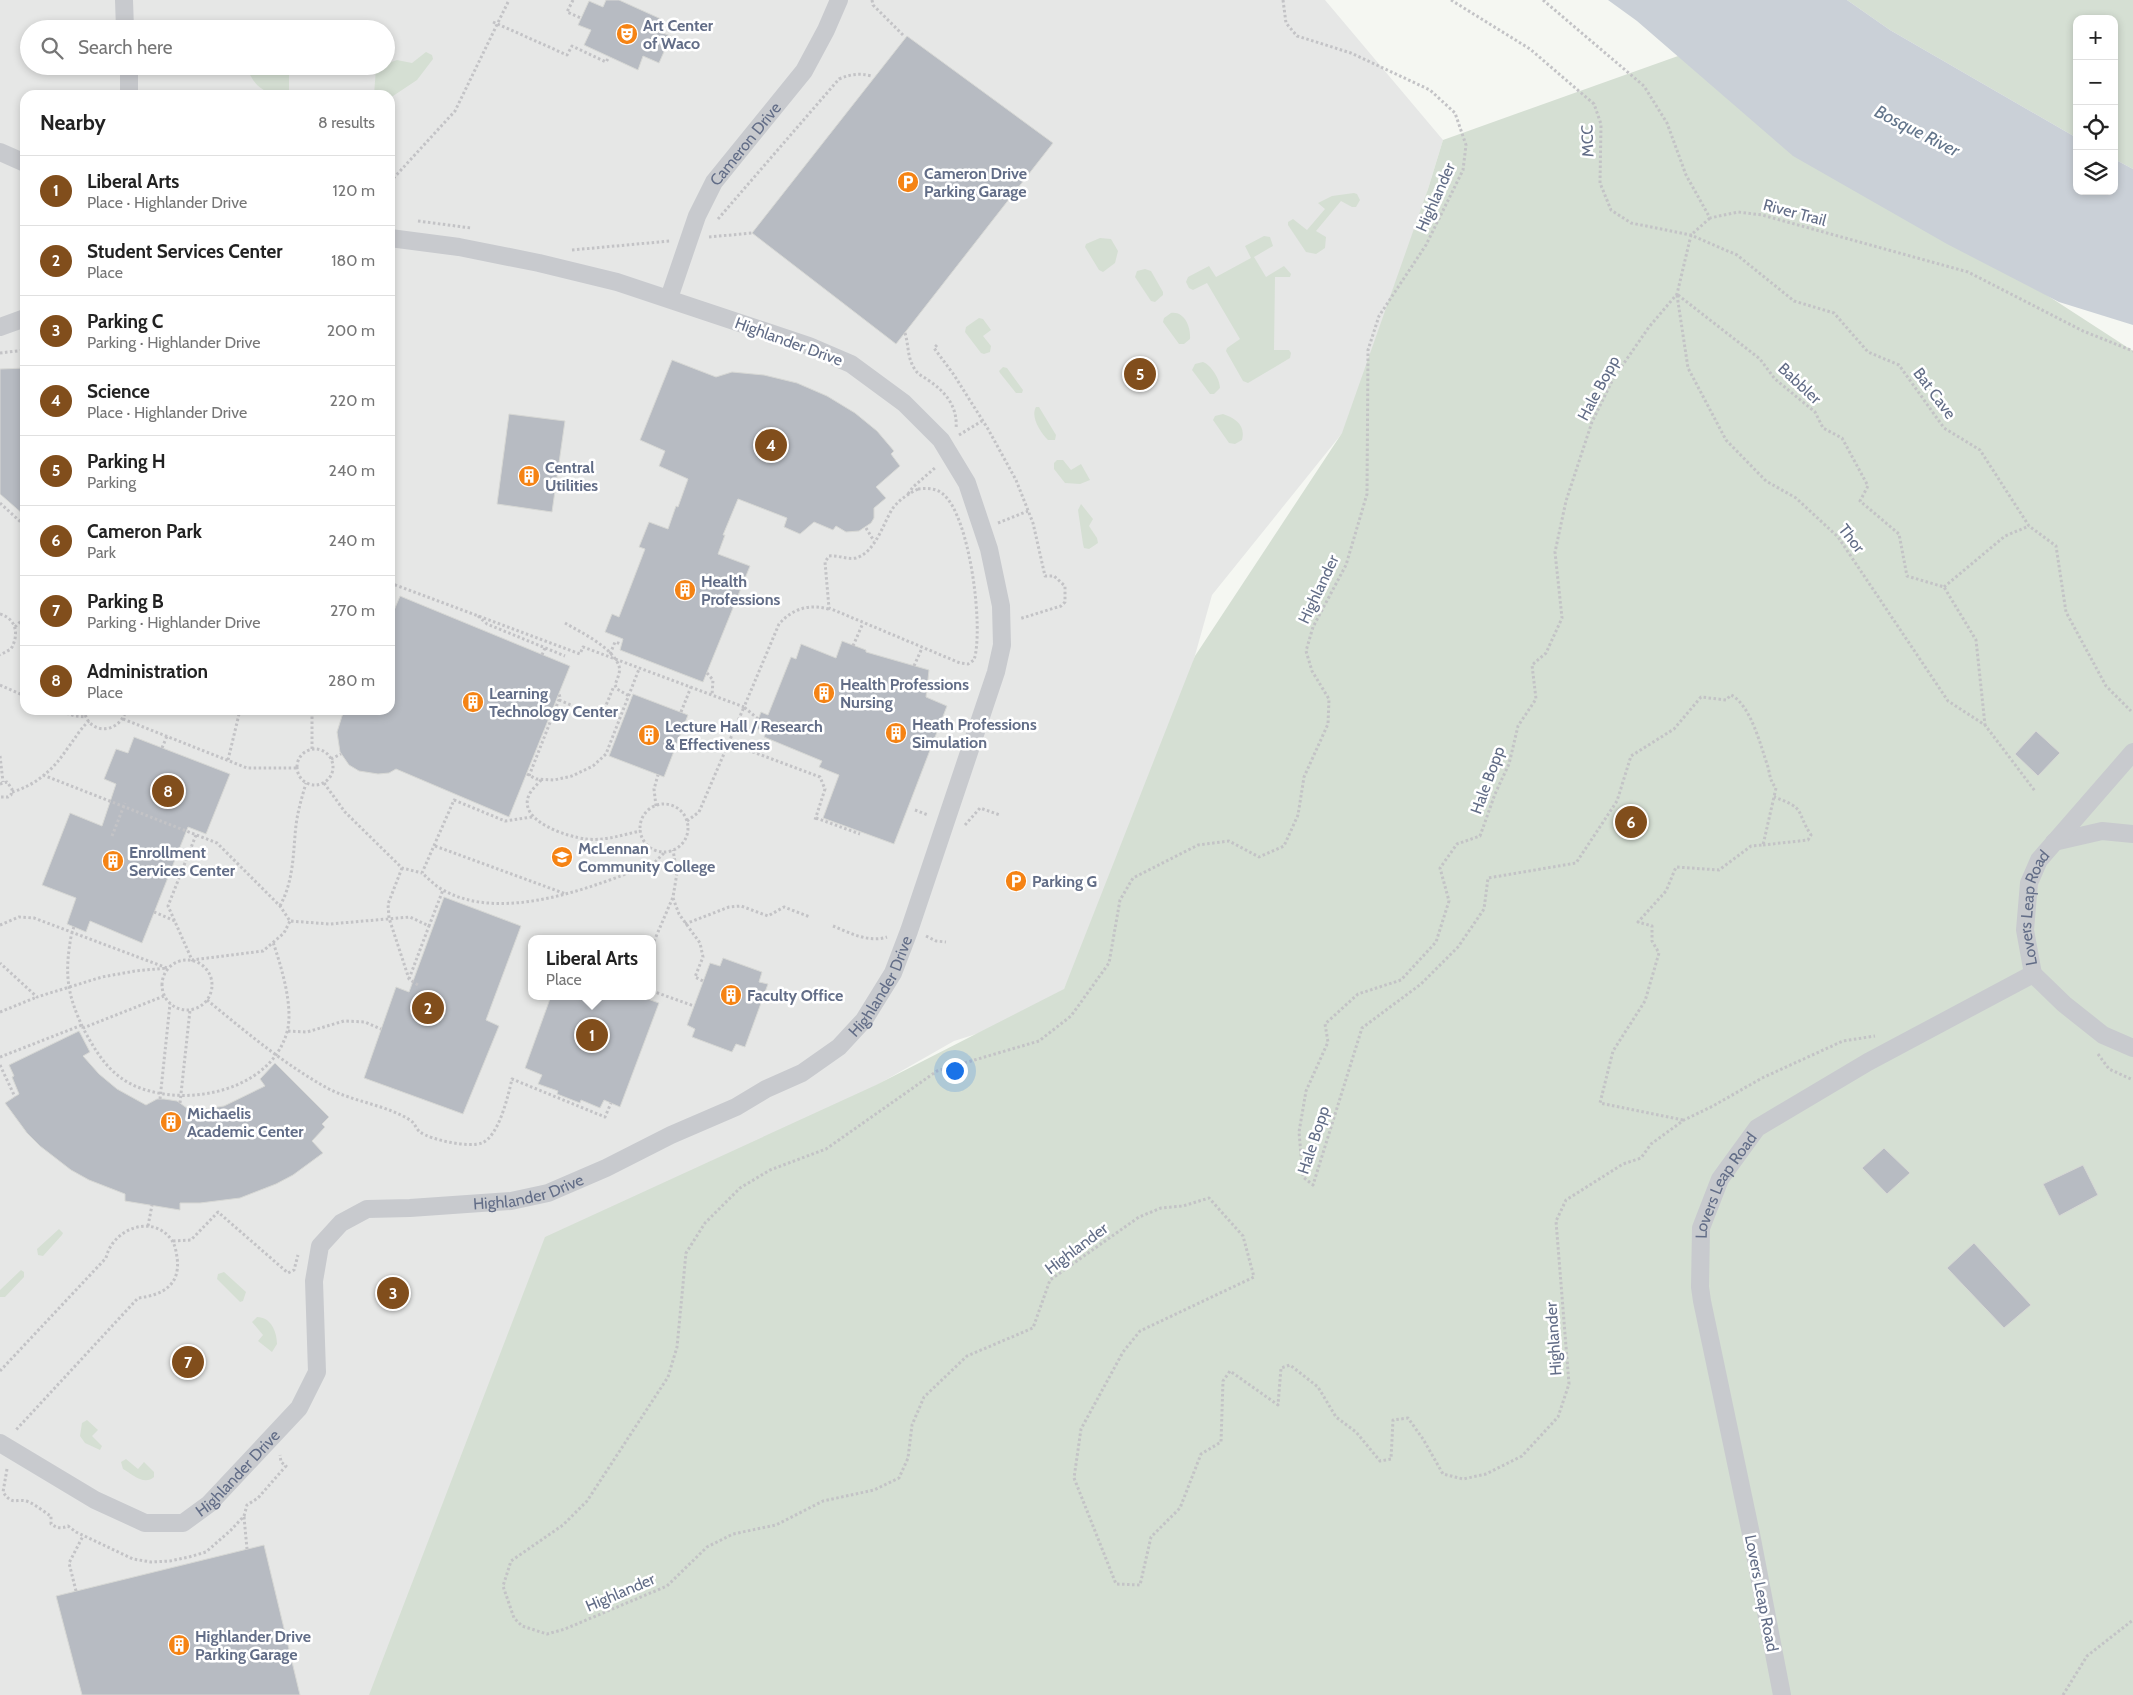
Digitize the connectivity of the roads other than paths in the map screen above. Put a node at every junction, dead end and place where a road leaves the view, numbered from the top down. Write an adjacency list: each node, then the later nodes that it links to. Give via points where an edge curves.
1 (124, 0): 3 (street)
2 (839, 0): 9 (street, Cameron Drive, via 804,71 714,182 698,216)
3 (125, 20)
4 (129, 75): 5 (street)
5 (129, 90)
6 (0, 152): 7 (street)
7 (20, 161)
8 (395, 239): 9 (street, Highlander Drive, via 459,247 538,263)
9 (669, 298): 17 (street, Highlander Drive, via 809,346 851,364 904,403 941,440 967,483 989,549 1000,606 1002,645 996,672 893,973 864,1020 839,1047 802,1073 606,1168 548,1193 510,1201 367,1209 341,1223 320,1246 314,1281 317,1372 299,1408 209,1504 183,1524 145,1524 95,1500)
10 (20, 320): 11 (street)
11 (0, 327)
12 (2133, 752): 14 (street, Lovers Leap Road)
13 (2133, 834): 14 (street, via 2102,831)
14 (2054, 842): 15 (street, Lovers Leap Road, via 2039,860 2029,883 2025,930)
15 (2033, 974): 16 (street, via 2103,1035); 18 (street, Lovers Leap Road, via 1868,1062 1757,1128 1720,1179 1701,1228 1702,1301)
16 (2133, 1048)
17 (0, 1443)
18 (1782, 1695)

